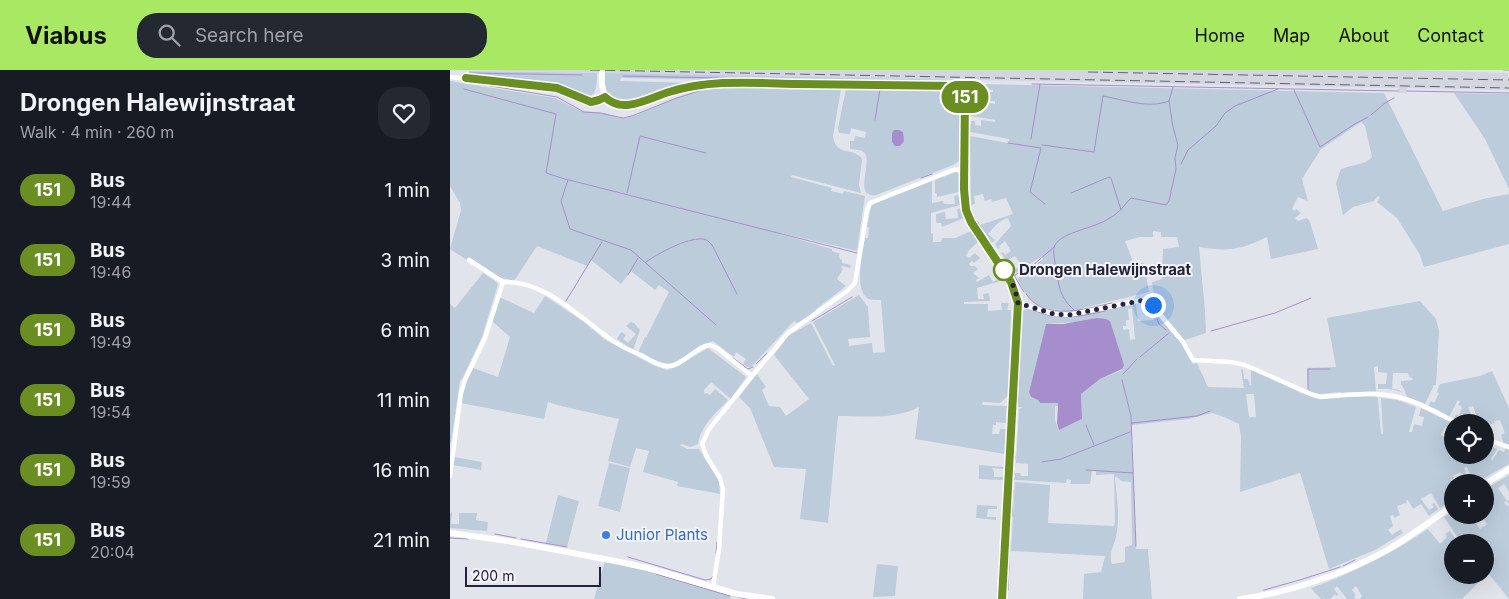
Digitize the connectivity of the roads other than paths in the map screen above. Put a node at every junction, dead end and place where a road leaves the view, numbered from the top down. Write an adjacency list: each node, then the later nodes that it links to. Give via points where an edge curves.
1 (601, 73): 3 (street)
2 (450, 77): 3 (street, via 557,88 591,102)
3 (605, 97): 4 (street, via 614,104 626,106 683,88 727,82 958,87 965,98)
4 (964, 169): 7 (street, via 968,215 1011,282); 8 (street, via 953,170 870,203 855,283 788,333)
5 (470, 260): 6 (street)
6 (503, 282): 8 (street, via 554,298 615,342 662,366 679,363 698,349 710,345); 13 (street, via 485,338 463,385)
7 (1018, 303): 9 (street, via 1069,315 1147,301 1193,360 1238,363 1321,397 1372,394 1401,398); 20 (street)
8 (752, 376): 17 (street, via 709,429 702,444 723,489)
9 (1444, 416)
10 (1494, 442): 11 (street)
11 (1509, 447)
12 (1509, 469): 14 (street)
13 (450, 476)
14 (1494, 478)
15 (1444, 511): 18 (street, via 1365,561)
16 (450, 533): 17 (street, via 615,560)
17 (713, 587): 19 (street)
18 (1261, 597): 21 (street)
19 (772, 599)
20 (1002, 599)
21 (1240, 599)

